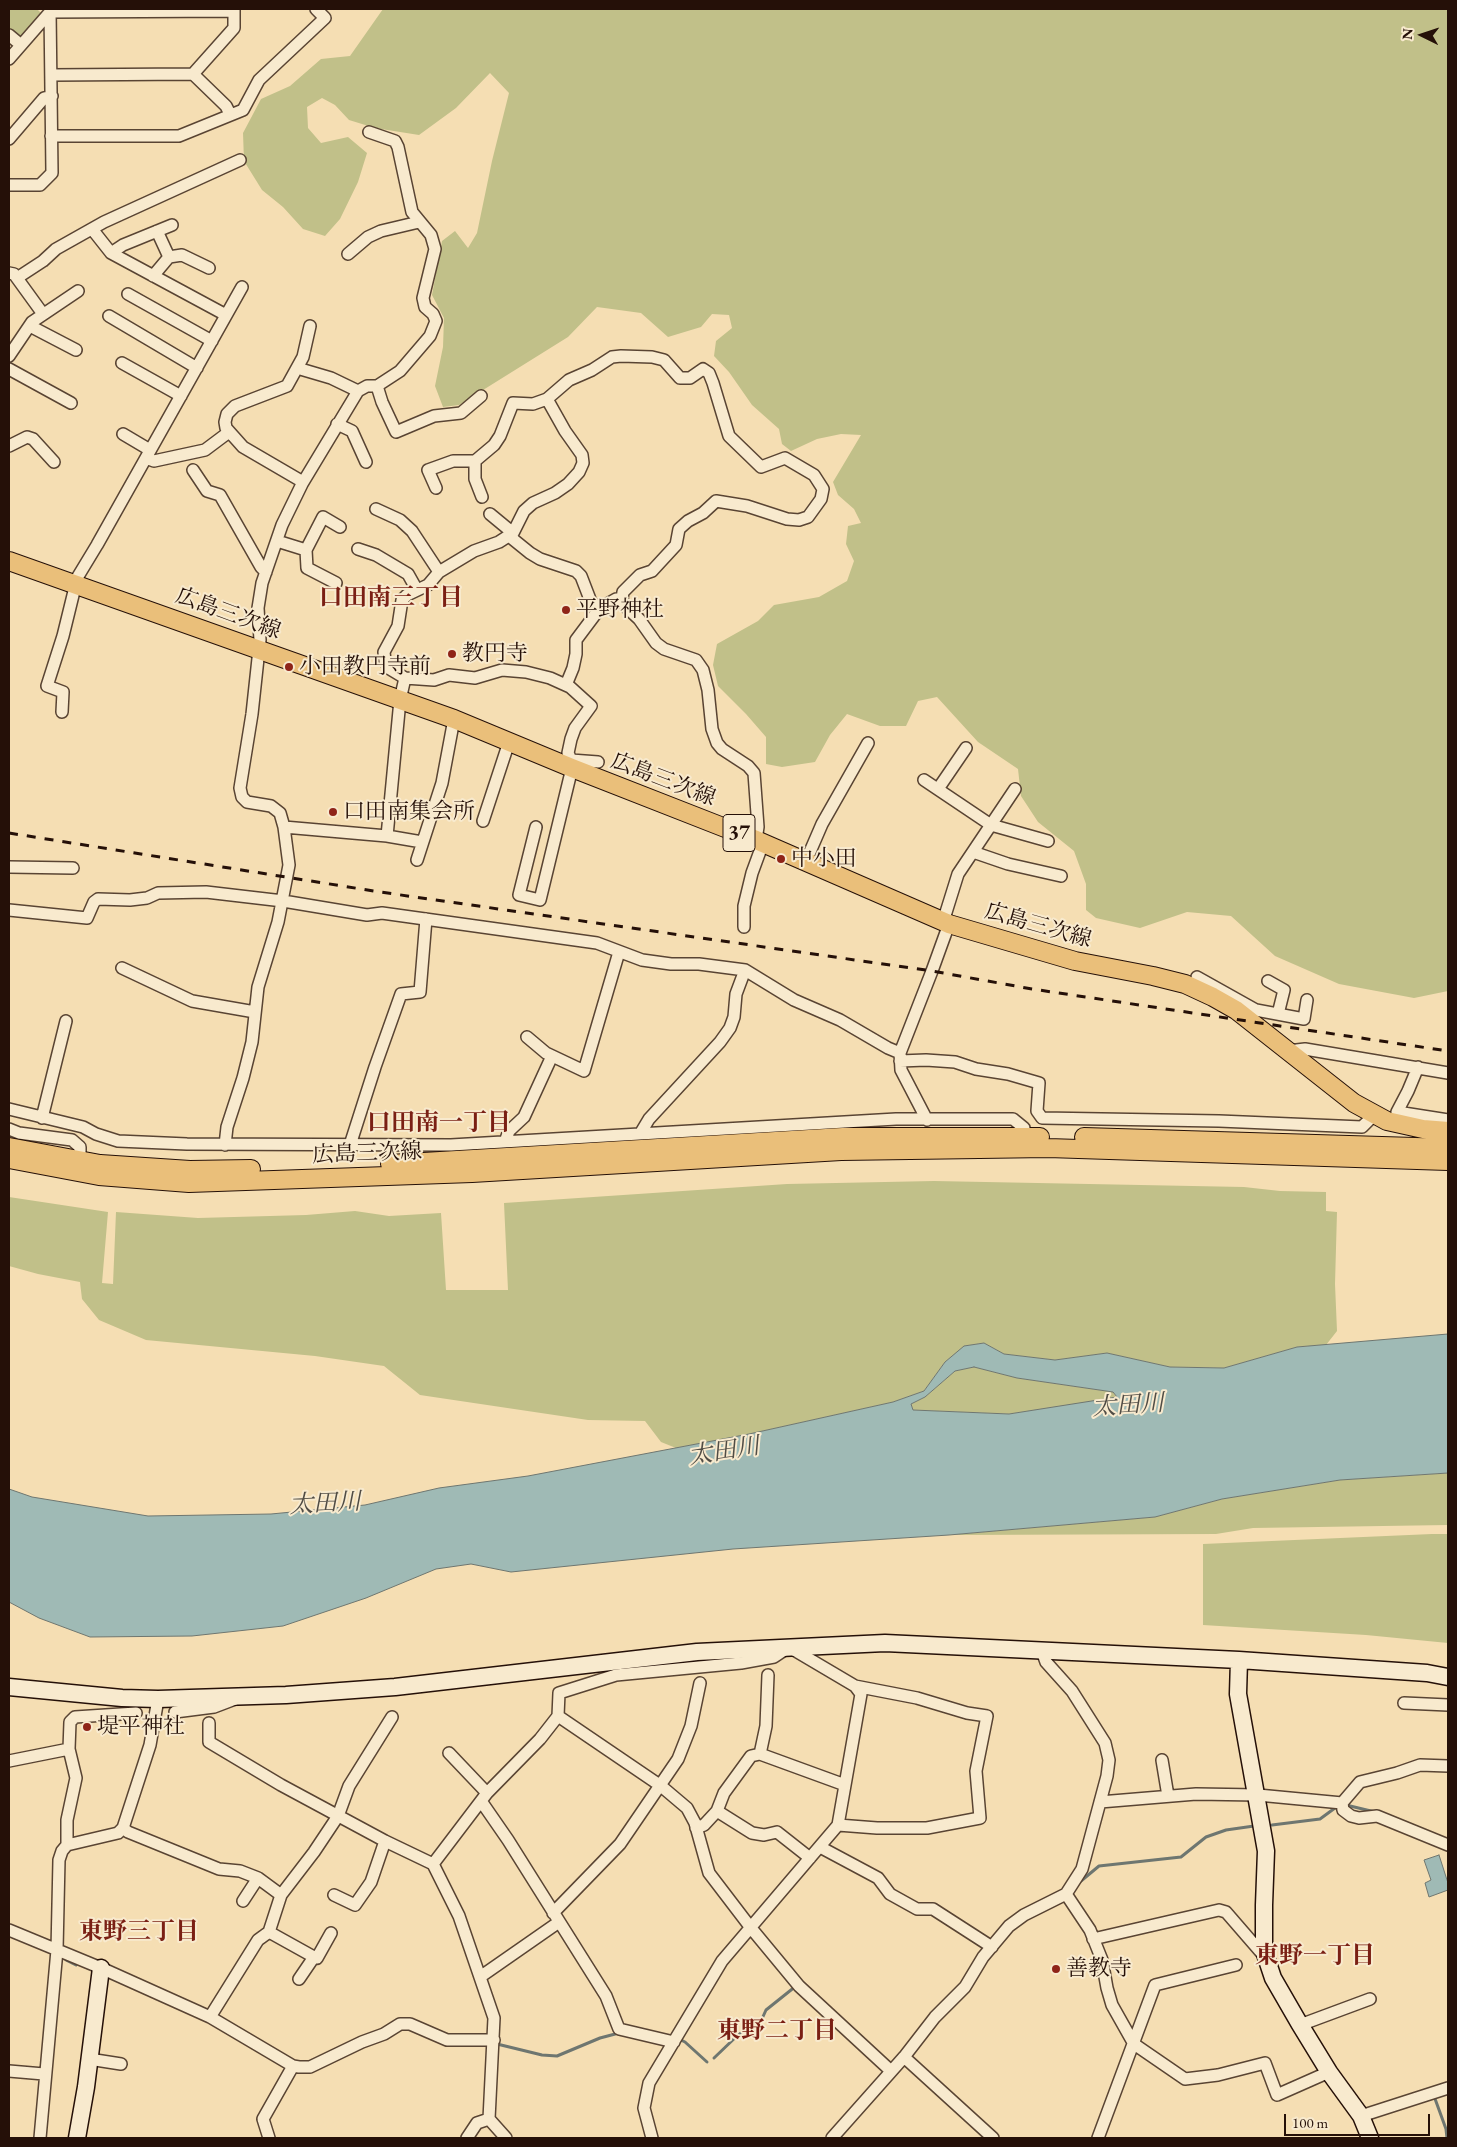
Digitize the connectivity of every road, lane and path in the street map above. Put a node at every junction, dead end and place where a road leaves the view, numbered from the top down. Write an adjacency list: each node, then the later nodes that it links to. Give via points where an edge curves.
1 (316, 9): 10 (street, via 325,18 259,80 243,110)
2 (49, 10): 3 (street); 5 (street); 8 (street)
3 (234, 10): 7 (street, via 234,28)
4 (9, 35): 5 (street)
5 (21, 45): 6 (street)
6 (9, 59)
7 (193, 74): 8 (street); 10 (street)
8 (52, 75): 9 (street)
9 (52, 96): 12 (street); 13 (street, via 44,98)
10 (230, 114): 12 (street, via 179,136)
11 (369, 132): 16 (street, via 395,141 406,193)
12 (52, 136): 15 (street, via 52,173 40,185)
13 (9, 140)
14 (240, 160): 18 (street)
15 (9, 185)
16 (419, 222): 21 (street, via 381,231 368,237); 42 (street, via 431,235 435,249 423,298 425,307 436,322 430,336 400,371)
17 (172, 225): 19 (street)
18 (92, 229): 20 (street); 24 (street)
19 (157, 231): 20 (street); 22 (street)
20 (111, 253): 25 (street)
21 (348, 254)
22 (168, 257): 23 (street, via 182,256); 25 (street)
23 (209, 268)
24 (13, 276): 29 (street)
25 (153, 276): 30 (street)
26 (242, 287): 30 (street)
27 (78, 291): 29 (street)
28 (128, 294): 35 (street)
29 (43, 314): 32 (street)
30 (226, 315): 35 (street)
31 (109, 316): 39 (street)
32 (30, 326): 34 (street); 36 (street)
33 (310, 326): 40 (street)
34 (13, 341): 37 (street)
35 (212, 341): 39 (street)
36 (76, 350)
37 (9, 356)
38 (122, 363): 44 (street)
39 (197, 368): 44 (street)
40 (297, 368): 43 (street, via 331,378); 49 (street, via 287,386 235,406 227,414 225,422)
41 (9, 369): 47 (street)
42 (377, 386): 43 (street, via 367,386); 45 (street, via 396,432 434,416 461,413)
43 (358, 391): 48 (street)
44 (181, 396): 52 (street)
45 (481, 396)
46 (547, 399): 53 (street, via 533,404 513,403 500,436); 63 (street, via 582,455 583,463 568,484 524,511); 73 (street, via 569,380 612,357 664,360 680,378 690,378 703,369 709,373 730,436 761,467 784,458 814,475 823,488 821,499 813,511 799,520 716,501 679,529 676,545 652,571 640,575 627,586)
47 (70, 403)
48 (338, 424): 55 (street, via 352,431); 57 (street)
49 (229, 432): 52 (street, via 205,450 154,461); 57 (street, via 243,447)
50 (123, 434): 52 (street)
51 (9, 446): 54 (street, via 26,437 33,439)
52 (148, 454): 70 (street)
53 (475, 461): 58 (street, via 453,461 428,470); 59 (street, via 475,479)
54 (54, 462)
55 (366, 462)
56 (193, 470): 68 (street, via 207,491 220,495)
57 (303, 482): 64 (street)
58 (436, 488)
59 (482, 497)
60 (376, 509): 69 (street, via 400,520 412,531)
61 (490, 514): 63 (street)
62 (340, 527): 66 (street, via 323,517)
63 (511, 534): 69 (street); 74 (street, via 540,559 576,571 582,576 591,602)
64 (277, 541): 66 (street); 68 (street)
65 (358, 549): 72 (street, via 376,555 408,574)
66 (306, 550): 71 (street, via 307,568)
67 (9, 561): 70 (main road, 広島三次線 / 37)
68 (266, 572): 75 (street, via 258,608)
69 (439, 572): 72 (street, via 428,585)
70 (75, 583): 75 (main road, 広島三次線 / 37); 79 (street, via 47,686 64,692)
71 (336, 583)
72 (417, 590): 76 (street, via 402,600 398,626 384,652 390,669)
73 (622, 599): 74 (street); 94 (street, via 656,642 664,649 696,660 703,670 717,743 754,773)
74 (600, 608): 77 (street, via 576,640 573,668)
75 (259, 649): 78 (main road, 広島三次線 / 37); 91 (street, via 240,788 246,802 271,806 280,813)
76 (405, 678): 77 (street, via 434,680 449,675 475,678 502,670 526,672); 78 (street)
77 (566, 685): 85 (street, via 591,706 571,739)
78 (400, 700): 80 (main road, 広島三次線 / 37); 93 (street)
79 (62, 712)
80 (454, 719): 81 (main road, 広島三次線 / 37); 96 (street, via 442,783)
81 (509, 742): 85 (main road, 広島三次線 / 37); 89 (street)
82 (868, 743): 99 (street, via 822,824)
83 (966, 748): 87 (street)
84 (598, 762): 85 (street)
85 (570, 765): 92 (street, via 540,900 519,895); 94 (main road, 広島三次線 / 37)
86 (924, 780): 87 (street)
87 (938, 789): 90 (street)
88 (1015, 790): 90 (street)
89 (483, 821)
90 (991, 826): 95 (street); 97 (street)
91 (284, 827): 93 (street); 103 (street, via 288,865)
92 (536, 827)
93 (387, 836): 96 (street)
94 (759, 841): 99 (main road, 広島三次線 / 37); 107 (street, via 744,906)
95 (1048, 841)
96 (422, 842): 98 (street)
97 (973, 852): 102 (street); 106 (street, via 958,874)
98 (417, 860)
99 (806, 861): 106 (main road, 広島三次線 / 37)
100 (9, 867): 101 (street)
101 (73, 868)
102 (1061, 876)
103 (283, 901): 104 (street, via 206,892 158,893 130,900 98,899 87,918); 105 (street); 115 (street, via 258,987)
104 (9, 910)
105 (426, 919): 108 (street, via 597,944); 135 (street, via 420,992 401,994)
106 (946, 923): 113 (main road, 広島三次線 / 37, via 1075,961 1184,984); 121 (street)
107 (744, 927)
108 (619, 952): 110 (street, via 661,963); 120 (street, via 584,1071)
109 (122, 968): 115 (street, via 192,1001)
110 (745, 970): 121 (street, via 794,1000 840,1020); 131 (street, via 736,994 730,1028)
111 (1196, 977): 113 (street)
112 (1268, 981): 116 (street, via 1284,990)
113 (1226, 999): 116 (street); 119 (main road, 広島三次線 / 37)
114 (1308, 1000): 116 (street, via 1304,1019)
115 (256, 1012): 134 (street, via 252,1042 227,1127)
116 (1278, 1014)
117 (66, 1021): 126 (street)
118 (527, 1037): 120 (street)
119 (1288, 1051): 122 (street, via 1305,1049); 125 (main road, 広島三次線 / 37, via 1354,1103)
120 (552, 1056): 132 (street, via 524,1117 509,1131)
121 (900, 1057): 125 (street, via 955,1062 1039,1083 1037,1111 1042,1118 1362,1127); 127 (street, via 901,1070)
122 (1418, 1068): 123 (street); 128 (street, via 1397,1112)
123 (1448, 1073)
124 (9, 1109): 126 (street)
125 (1375, 1114): 130 (main road, 広島三次線 / 37, via 1387,1121)
126 (42, 1118): 134 (street, via 83,1127 118,1141)
127 (927, 1120): 131 (street, via 896,1119); 133 (street, via 1013,1119 1024,1128)
128 (1448, 1120)
129 (9, 1129): 140 (street, via 72,1140 80,1147)
130 (1448, 1131)
131 (640, 1134): 132 (street)
132 (505, 1142): 135 (street)
133 (1025, 1142): 137 (main road, 広島三次線); 139 (main road, 広島三次線); 140 (main road, 広島三次線, via 843,1137 303,1168 190,1170)
134 (225, 1145): 135 (street)
135 (350, 1145)
136 (9, 1147): 140 (main road, 広島三次線)
137 (1448, 1148)
138 (9, 1159): 140 (main road, 広島三次線)
139 (1448, 1161)
140 (80, 1167)
141 (789, 1648): 142 (street, via 885,1643); 147 (street); 149 (street, via 698,1652 395,1686); 158 (street, via 774,1657 741,1663 616,1676 559,1693)
142 (1042, 1651): 143 (street); 171 (street, via 1046,1662 1072,1691 1105,1743 1109,1760)
143 (1239, 1660): 145 (street); 168 (street, via 1238,1694)
144 (768, 1675): 162 (street, via 766,1726)
145 (1448, 1677)
146 (700, 1683): 167 (street, via 691,1726 678,1758)
147 (855, 1686): 166 (street, via 861,1694); 175 (street, via 988,1716 976,1771 980,1818 927,1828)
148 (9, 1687): 150 (street)
149 (239, 1697): 150 (street); 154 (street, via 214,1707)
150 (158, 1700): 176 (street, via 150,1745)
151 (1404, 1703): 152 (street)
152 (1448, 1705)
153 (100, 1711): 155 (street)
154 (175, 1712)
155 (114, 1713): 156 (street); 160 (street, via 75,1717 70,1722)
156 (136, 1713)
157 (392, 1716): 174 (street, via 349,1786)
158 (558, 1716): 167 (street); 170 (street)
159 (208, 1723): 174 (street, via 209,1742)
160 (69, 1749): 164 (street); 179 (street, via 76,1778 67,1820)
161 (449, 1753): 170 (street)
162 (760, 1754): 166 (street); 173 (street, via 751,1756 724,1793)
163 (1162, 1760): 169 (street)
164 (9, 1761)
165 (1448, 1766): 172 (street, via 1420,1765 1360,1782)
166 (845, 1785): 175 (street)
167 (661, 1786): 177 (street, via 687,1808); 189 (street, via 620,1844)
168 (1258, 1795): 169 (street); 172 (street); 197 (street, via 1266,1851)
169 (1168, 1796): 171 (street)
170 (484, 1797): 183 (street); 189 (street)
171 (1100, 1802): 185 (street, via 1082,1869)
172 (1342, 1803): 180 (street, via 1343,1810 1351,1816 1377,1816)
173 (717, 1811): 177 (street, via 704,1825); 182 (street, via 752,1833 777,1832)
174 (338, 1816): 178 (street); 186 (street)
175 (838, 1825): 181 (street)
176 (123, 1828): 179 (street, via 118,1833); 184 (street, via 219,1869)
177 (696, 1828): 190 (street, via 709,1873)
178 (385, 1841): 183 (street); 187 (street, via 371,1882 355,1905)
179 (67, 1845): 196 (street, via 59,1860)
180 (1448, 1845)
181 (820, 1847): 182 (street); 195 (street, via 878,1878 890,1894 917,1909 933,1909)
182 (810, 1858): 190 (street)
183 (433, 1864): 201 (street, via 459,1916)
184 (258, 1878): 186 (street); 188 (street)
185 (1066, 1894): 194 (street); 195 (street, via 1024,1915 1009,1926)
186 (281, 1895): 192 (street)
187 (334, 1895)
188 (244, 1901)
189 (556, 1918): 201 (street); 207 (street, via 606,1996 619,2029)
190 (751, 1928): 207 (street, via 722,1961); 214 (street, via 800,1986)
191 (9, 1930): 196 (street)
192 (268, 1932): 198 (street); 204 (street, via 258,1940)
193 (331, 1933): 198 (street, via 318,1958)
194 (1093, 1939): 197 (street, via 1219,1910 1226,1912); 208 (street, via 1102,1960 1112,2006)
195 (992, 1947): 209 (street, via 965,1987 935,2017)
196 (57, 1950): 200 (street); 216 (street)
197 (1266, 1957): 205 (street, via 1273,1978)
198 (314, 1958): 202 (street)
199 (1236, 1965): 208 (street, via 1155,1985)
200 (101, 1968): 204 (street); 210 (street)
201 (480, 1976): 206 (street, via 494,2018)
202 (299, 1979)
203 (1370, 1999): 205 (street)
204 (210, 2017): 212 (street)
205 (1300, 2025): 215 (street)
206 (494, 2040): 212 (street, via 446,2040 410,2024 400,2024 310,2067); 219 (street)
207 (674, 2042): 225 (street, via 649,2083 644,2108)
208 (1134, 2044): 215 (street, via 1185,2079 1218,2075 1265,2063 1277,2095); 228 (street)
209 (904, 2057): 214 (street); 227 (street)
210 (89, 2059): 211 (street); 221 (street)
211 (121, 2064)
212 (293, 2066): 222 (street, via 263,2119)
213 (9, 2071): 216 (street)
214 (891, 2071): 226 (street)
215 (1329, 2072): 218 (street)
216 (44, 2074): 220 (street)
217 (1448, 2088): 218 (street)
218 (1361, 2116): 229 (street)
219 (489, 2119): 223 (street, via 477,2123); 224 (street)
220 (40, 2138)
221 (76, 2138)
222 (270, 2138)
223 (467, 2138)
224 (506, 2138)
225 (652, 2138)
226 (832, 2138)
227 (993, 2138)
228 (1098, 2138)
229 (1370, 2138)

